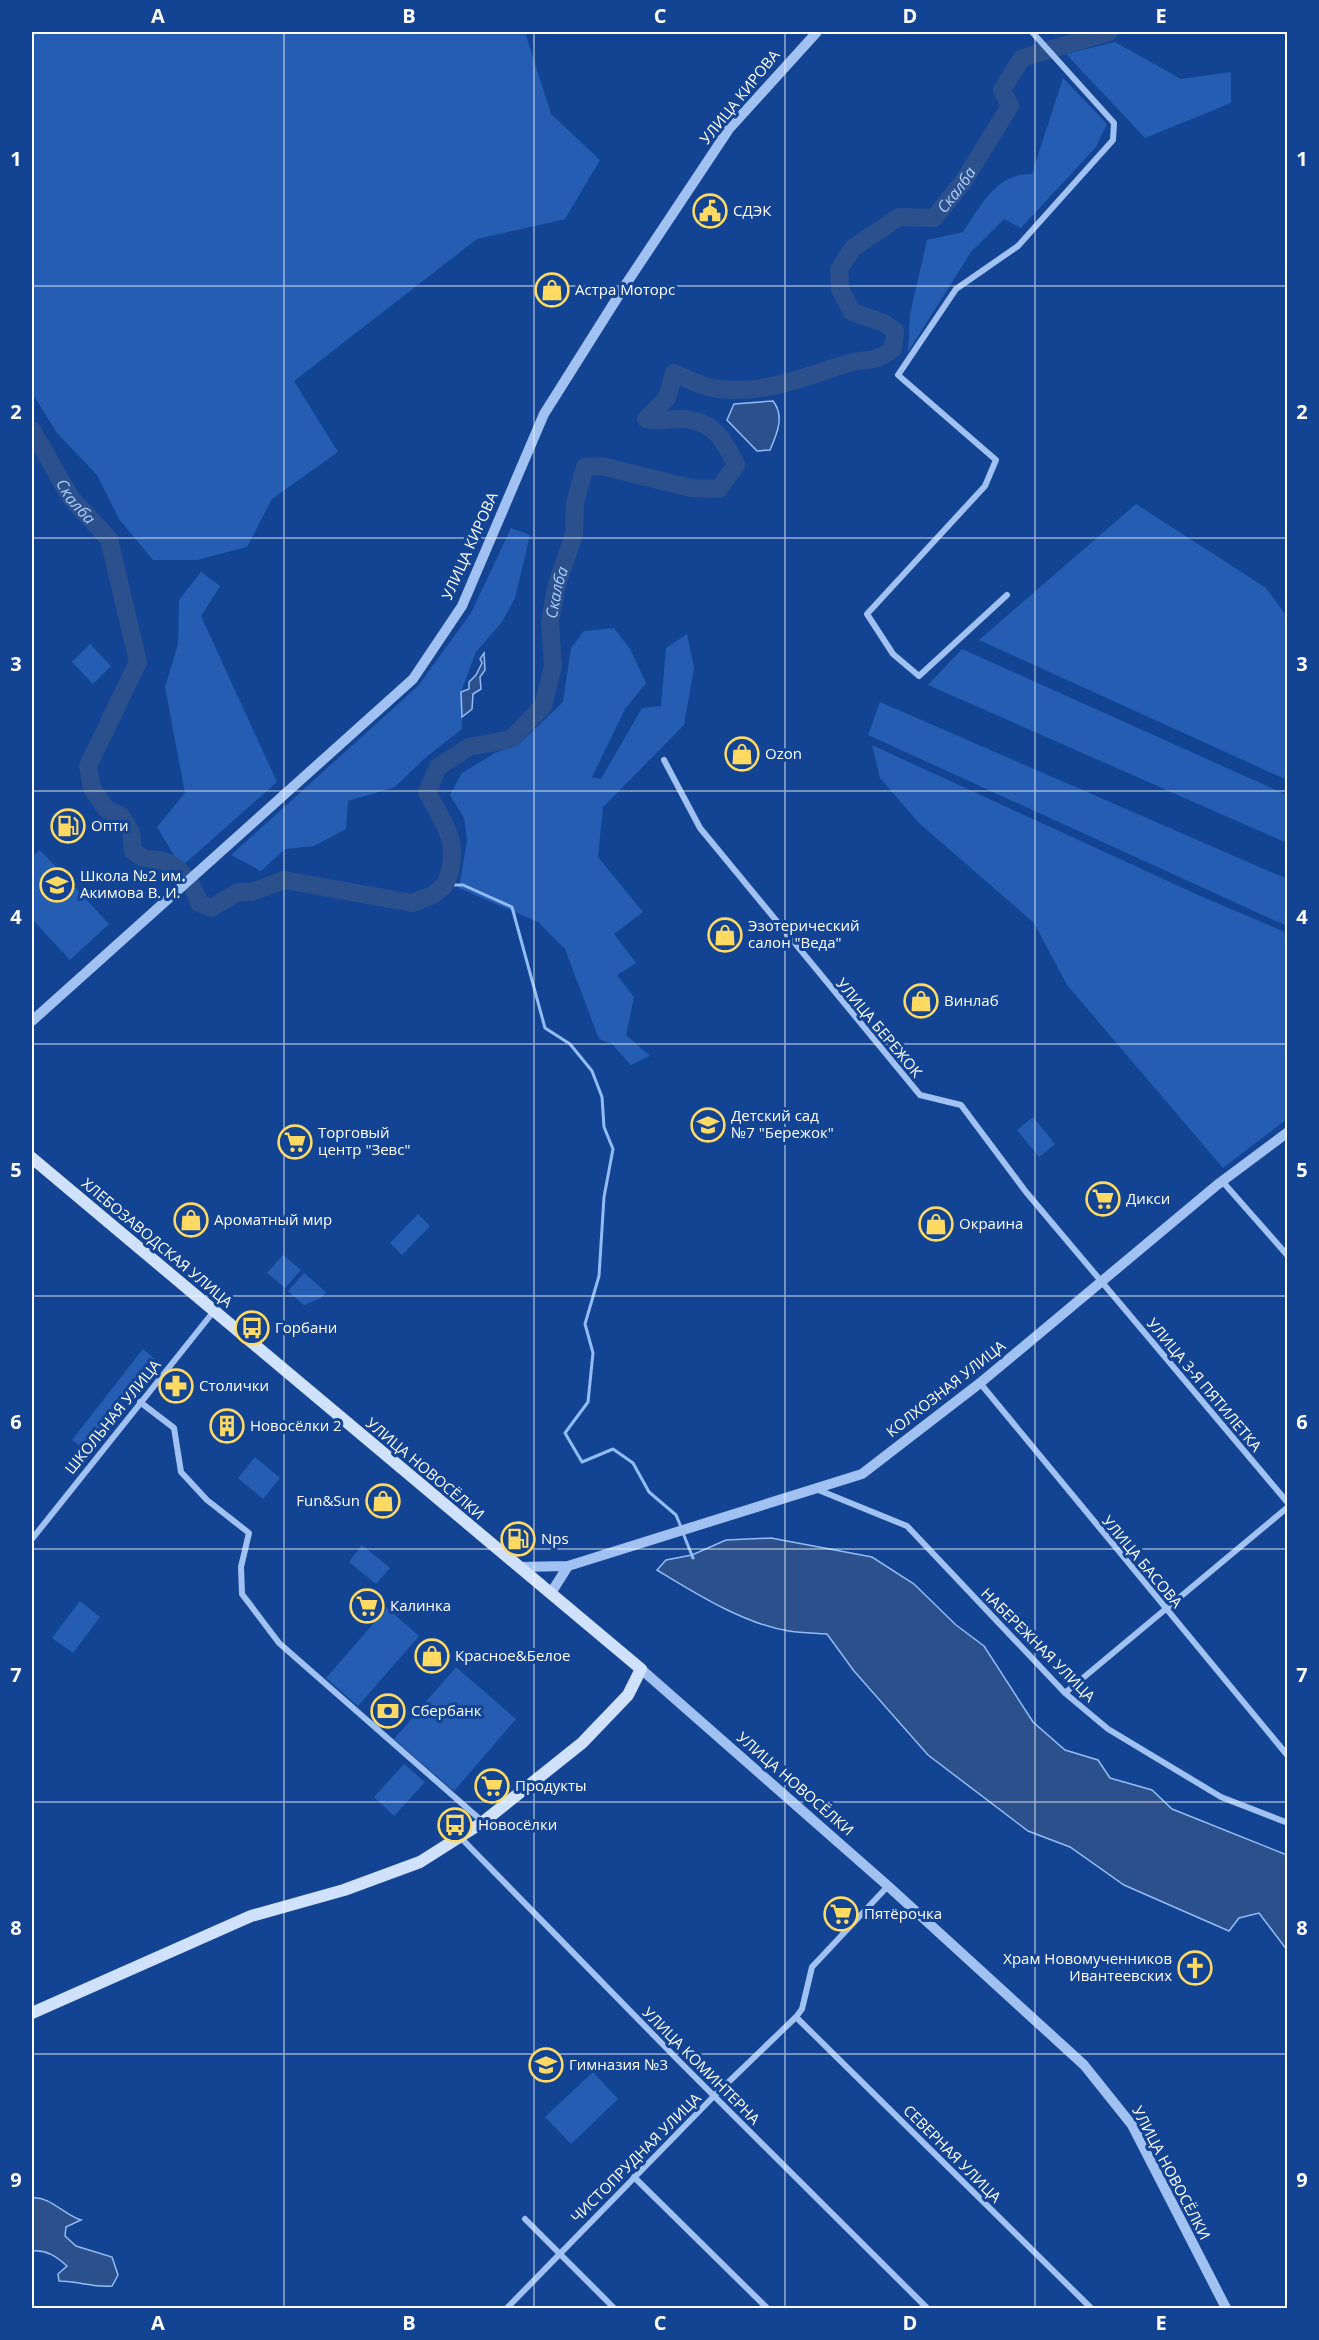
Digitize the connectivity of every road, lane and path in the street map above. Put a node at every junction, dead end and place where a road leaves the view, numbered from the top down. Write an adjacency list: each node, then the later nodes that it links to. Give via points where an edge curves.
1 (817, 32): 5 (street, УЛИЦА КИРОВА, via 729,129 544,414 462,606 413,679)
2 (1033, 32): 3 (street, via 1114,123 1113,140 1018,246 956,289 898,375 996,460 985,486 867,614 893,654 919,676)
3 (1007, 595)
4 (664, 760): 10 (street, УЛИЦА БЕРЕЖОК, via 700,828 778,926 920,1095 961,1105)
5 (32, 1021)
6 (1287, 1132): 8 (street, КОЛХОЗНАЯ УЛИЦА)
7 (32, 1158): 11 (main road, ХЛЕБОЗАВОДСКАЯ УЛИЦА)
8 (1222, 1181): 9 (street); 10 (street, КОЛХОЗНАЯ УЛИЦА)
9 (1287, 1256)
10 (1101, 1282): 13 (street, КОЛХОЗНАЯ УЛИЦА); 16 (street, УЛИЦА 3-Я ПЯТИЛЕТКА)
11 (215, 1311): 12 (main road, ХЛЕБОЗАВОДСКАЯ УЛИЦА); 14 (street, ШКОЛЬНАЯ УЛИЦА)
12 (263, 1352): 19 (main road, УЛИЦА НОВОСЁЛКИ)
13 (980, 1383): 15 (street, КОЛХОЗНАЯ УЛИЦА, via 868,1470); 21 (street, УЛИЦА БАСОВА)
14 (140, 1402): 17 (street, ШКОЛЬНАЯ УЛИЦА); 25 (street, via 174,1428 182,1472 207,1500 249,1533 241,1567 242,1594 279,1643)
15 (815, 1488): 18 (street, КОЛХОЗНАЯ УЛИЦА); 23 (street, НАБЕРЕЖНАЯ УЛИЦА, via 907,1526)
16 (1287, 1505): 21 (street)
17 (32, 1539)
18 (568, 1566): 19 (street, КОЛХОЗНАЯ УЛИЦА); 20 (street)
19 (519, 1567): 20 (main road, УЛИЦА НОВОСЁЛКИ)
20 (551, 1593): 22 (main road, УЛИЦА НОВОСЁЛКИ)
21 (1166, 1610): 23 (street); 24 (street, УЛИЦА БАСОВА)
22 (641, 1669): 25 (main road, via 621,1703 582,1743); 28 (street, УЛИЦА НОВОСЁЛКИ)
23 (1065, 1693): 26 (street, НАБЕРЕЖНАЯ УЛИЦА, via 1108,1729 1221,1797)
24 (1287, 1756)
25 (483, 1822): 27 (main road)
26 (1287, 1823)
27 (460, 1837): 29 (main road, via 420,1862 344,1890 251,1916); 31 (street, УЛИЦА КОМИНТЕРНА)
28 (888, 1886): 30 (street, ЧИСТОПРУДНАЯ УЛИЦА, via 812,1967 808,1991); 40 (street, УЛИЦА НОВОСЁЛКИ, via 1068,2049 1104,2087 1132,2126)
29 (32, 2013)
30 (796, 2017): 31 (street, ЧИСТОПРУДНАЯ УЛИЦА); 39 (street, СЕВЕРНАЯ УЛИЦА)
31 (714, 2096): 32 (street, ЧИСТОПРУДНАЯ УЛИЦА); 38 (street, УЛИЦА КОМИНТЕРНА)
32 (634, 2177): 34 (street, ЧИСТОПРУДНАЯ УЛИЦА); 37 (street)
33 (525, 2219): 34 (street)
34 (559, 2254): 35 (street, ЧИСТОПРУДНАЯ УЛИЦА); 36 (street)
35 (507, 2308)
36 (614, 2308)
37 (767, 2308)
38 (927, 2308)
39 (1091, 2308)
40 (1226, 2308)

